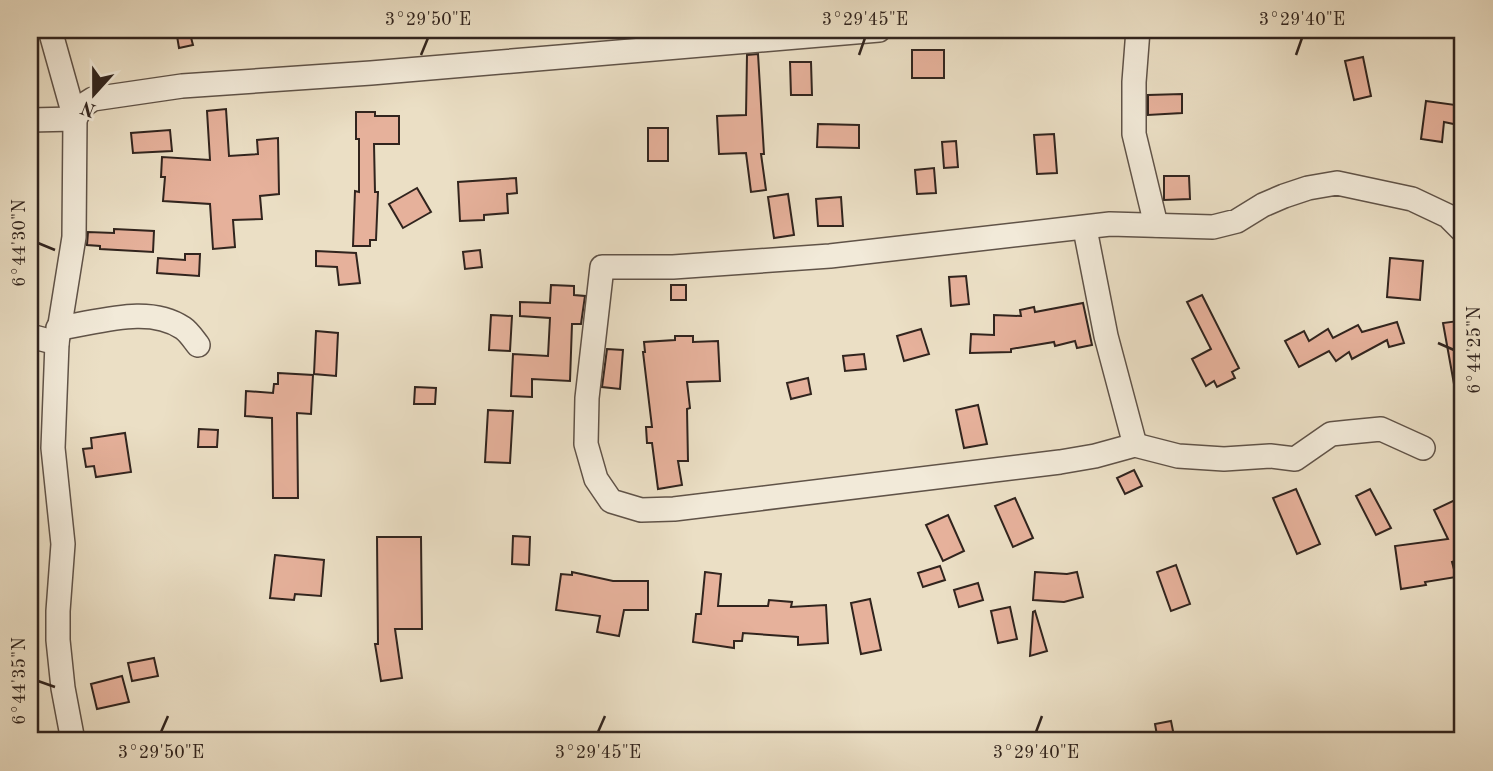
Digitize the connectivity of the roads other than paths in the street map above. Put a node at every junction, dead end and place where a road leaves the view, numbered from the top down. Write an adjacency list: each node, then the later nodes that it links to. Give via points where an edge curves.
1 (50, 30): 5 (street)
2 (878, 30): 5 (street, via 182,86 93,99 82,106)
3 (1138, 30): 6 (street, via 1134,134)
4 (30, 120): 5 (street)
5 (75, 120): 10 (street, via 74,237)
6 (1156, 225): 7 (street, via 1110,224); 8 (street, via 1213,227 1237,221 1284,196 1338,183 1412,199 1448,216)
7 (1085, 229): 12 (street, via 1106,336); 12 (street, via 830,256 602,267 586,444 596,479 611,501 641,510 1060,461)
8 (1463, 231)
9 (30, 336): 10 (street)
10 (57, 336): 11 (street, via 141,316 184,329); 14 (street, via 53,448 63,544 58,640)
11 (198, 345)
12 (1135, 445): 13 (street, via 1178,456 1295,459 1331,434 1381,429)
13 (1423, 448)
14 (73, 741)

